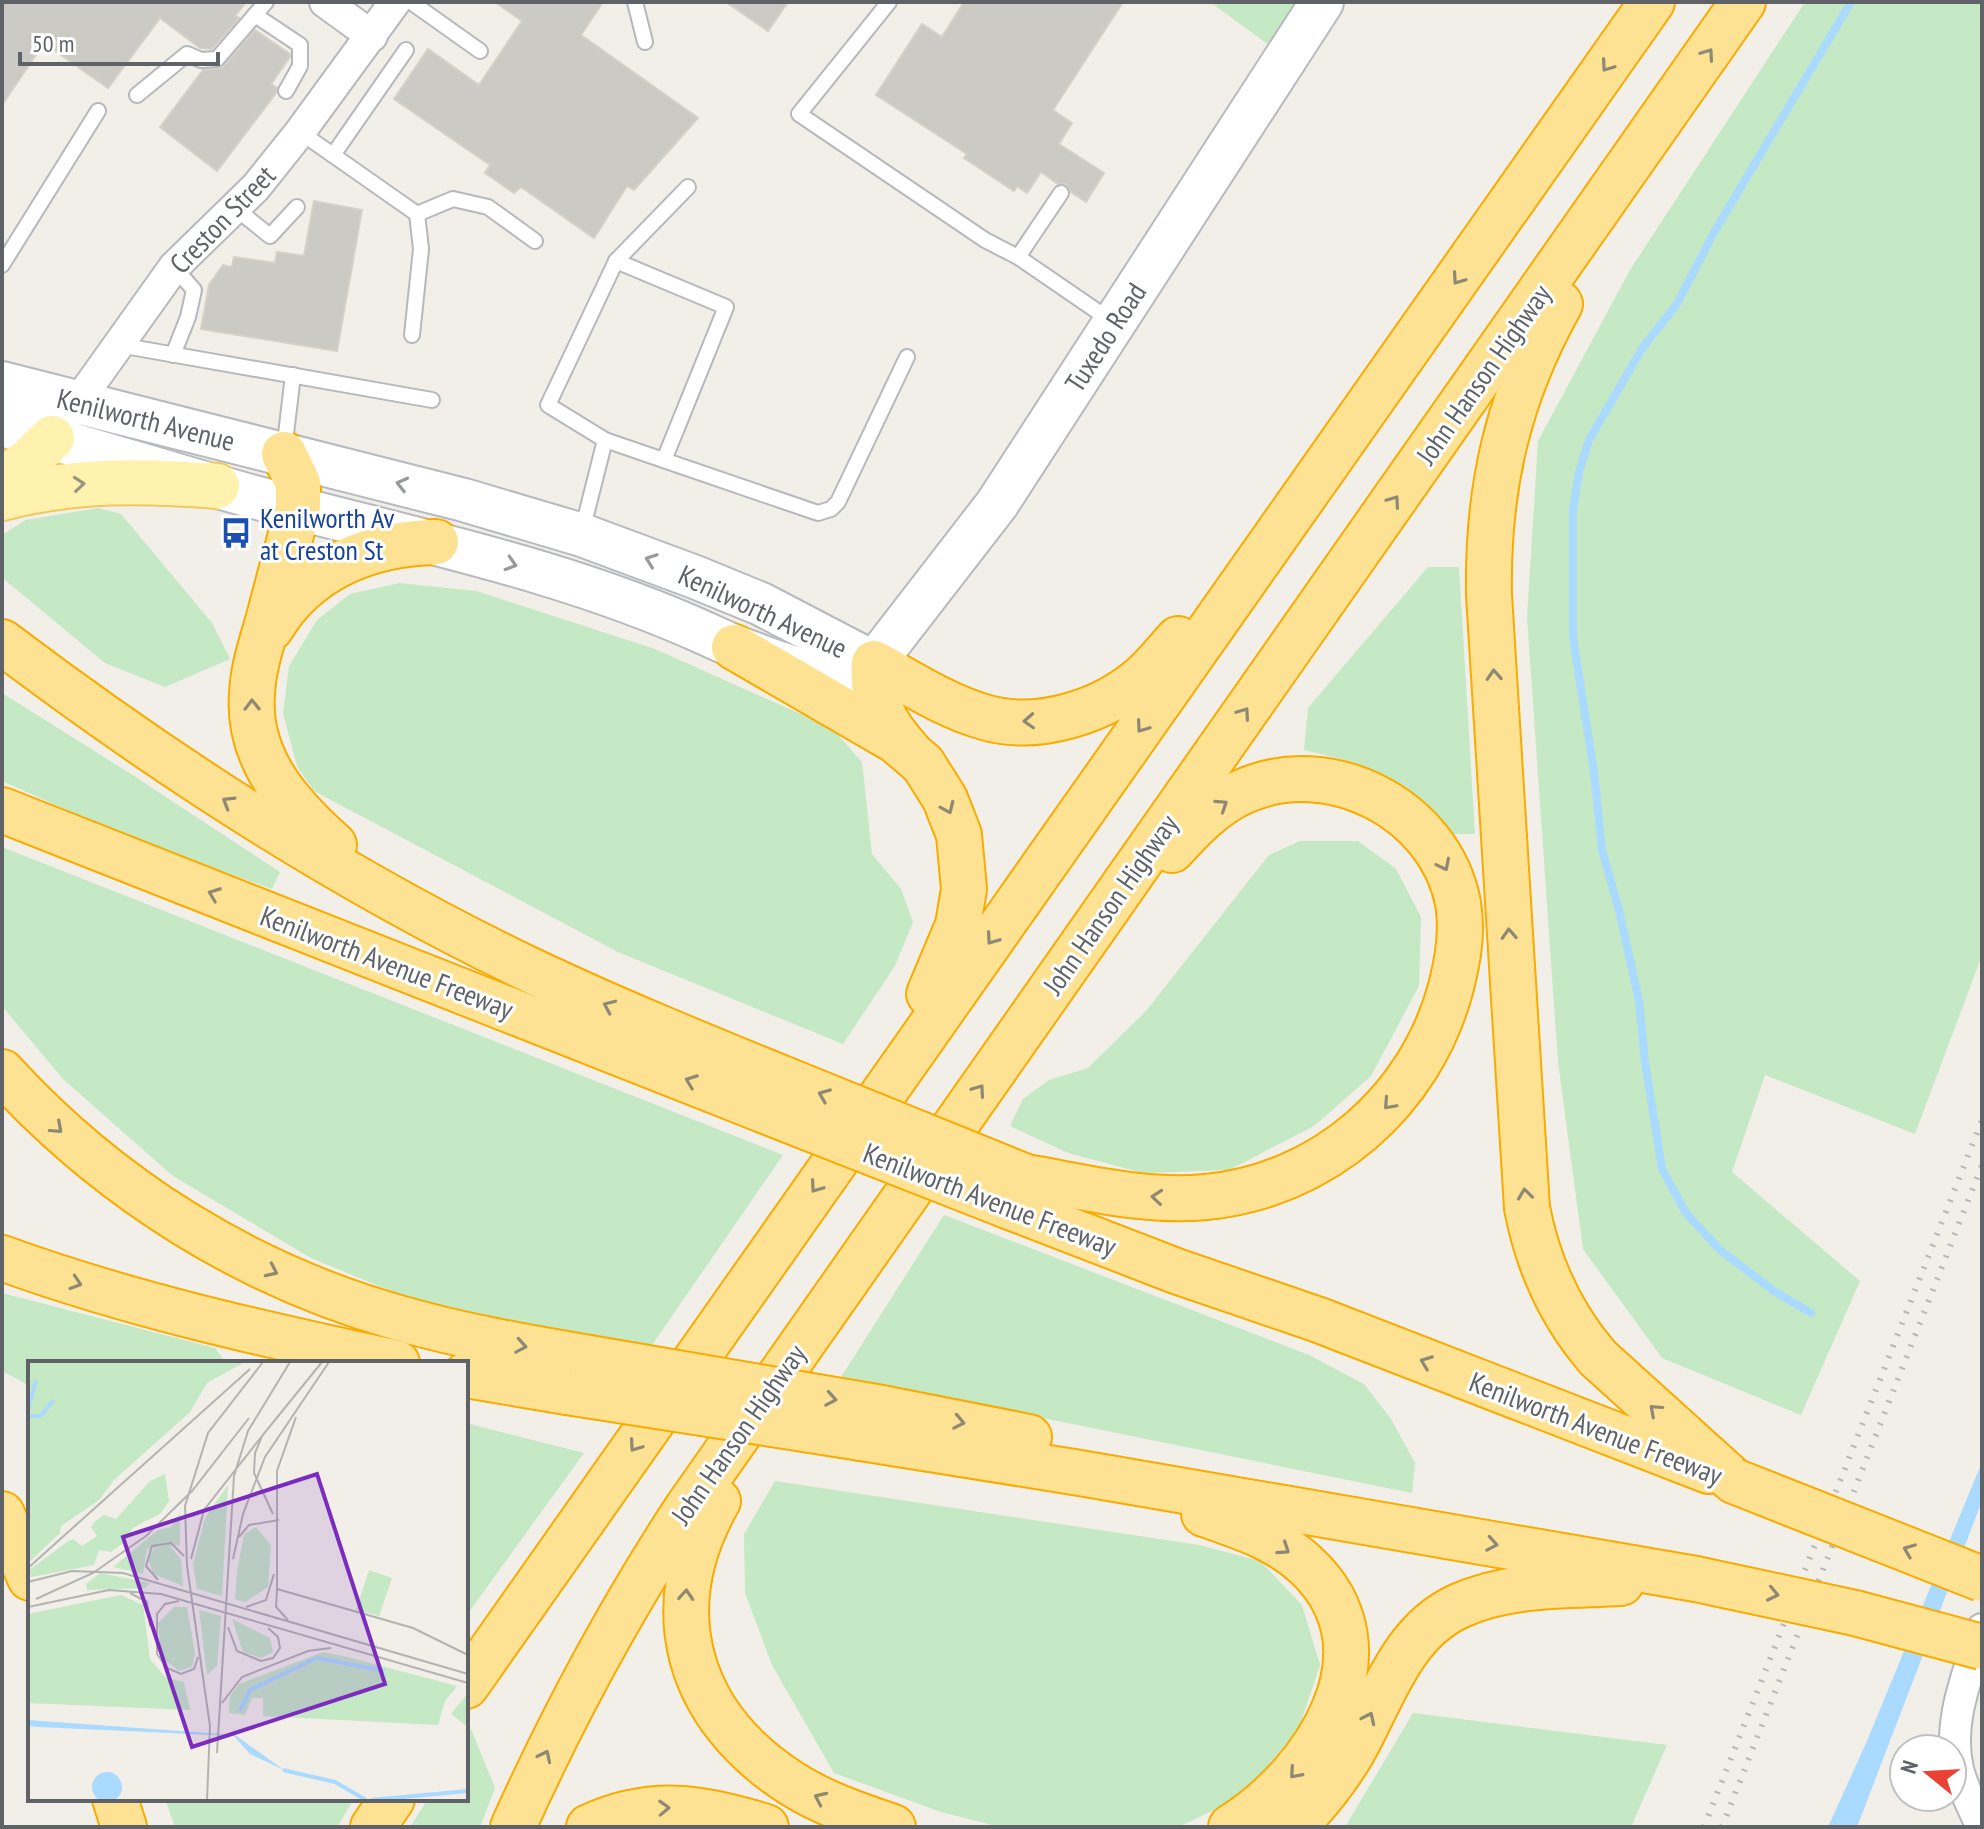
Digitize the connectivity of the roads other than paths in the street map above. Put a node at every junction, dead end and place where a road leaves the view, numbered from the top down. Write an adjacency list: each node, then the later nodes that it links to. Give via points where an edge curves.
1 (266, 2): 10 (lane)
2 (325, 2): 11 (street)
3 (395, 2): 11 (street, Creston Street)
4 (411, 2): 14 (lane)
5 (635, 2): 12 (lane)
6 (889, 2): 27 (lane, via 799,114)
7 (1322, 2): 31 (main road, Tuxedo Road)
8 (1652, 2): 48 (highway, one-way to 48)
9 (1743, 2): 17 (highway, John Hanson Highway, one-way to 9)
10 (255, 15): 15 (lane, via 300,45 300,66); 16 (lane, via 217,59 187,54)
11 (372, 36): 19 (street, Creston Street)
12 (645, 42)
13 (406, 50): 20 (lane)
14 (480, 51)
15 (286, 91)
16 (137, 95)
17 (1671, 106): 59 (highway, John Hanson Highway, one-way to 17); 71 (highway, one-way to 17, via 1586,1345 1552,1290 1531,1231 1489,595 1495,490 1513,405 1555,313)
18 (98, 111): 29 (lane)
19 (300, 132): 20 (lane); 24 (street, Creston Street)
20 (333, 155): 25 (lane)
21 (688, 187): 28 (lane)
22 (1061, 193): 27 (lane)
23 (297, 207): 24 (lane, via 270,236)
24 (235, 208): 30 (street, Creston Street)
25 (417, 214): 26 (lane, via 453,199 488,207); 32 (lane, via 421,249)
26 (535, 241)
27 (1018, 257): 31 (lane)
28 (616, 261): 42 (lane, via 548,405); 44 (lane, via 726,307)
29 (2, 265)
30 (174, 267): 33 (street, Creston Street); 34 (lane, via 194,290)
31 (1114, 323): 55 (main road, Tuxedo Road, via 979,530)
32 (412, 335)
33 (118, 345): 34 (lane); 39 (street, Creston Street)
34 (173, 355): 36 (lane)
35 (907, 357): 44 (lane, via 838,502 824,513)
36 (293, 375): 38 (lane); 43 (lane)
37 (2, 383): 39 (main road, Kenilworth Avenue)
38 (432, 400)
39 (78, 402): 41 (street, Creston Street); 43 (main road, Kenilworth Avenue)
40 (2, 425): 41 (main road, Kenilworth Avenue)
41 (52, 438): 45 (main road); 46 (main road, Kenilworth Avenue)
42 (605, 440): 44 (lane); 50 (lane)
43 (284, 454): 49 (highway, via 298,483); 50 (main road, Kenilworth Avenue, one-way to 43)
44 (664, 460)
45 (2, 480)
46 (217, 486): 47 (main road, one-way to 46, via 94,482); 49 (main road, Kenilworth Avenue)
47 (2, 498)
48 (1300, 504): 55 (highway, one-way to 55, via 1144,676 1084,710 1041,721 986,718); 62 (highway, one-way to 62)
49 (298, 508): 51 (main road, Kenilworth Avenue); 54 (highway)
50 (582, 535): 55 (main road, Kenilworth Avenue, one-way to 50, via 761,604)
51 (436, 542): 53 (main road, Kenilworth Avenue, one-way to 53, via 605,595); 54 (highway, via 373,551 325,571 286,605)
52 (2, 642): 58 (highway, one-way to 52, via 189,777)
53 (734, 647): 55 (main road, Kenilworth Avenue, via 814,675 842,676); 56 (highway)
54 (257, 663): 58 (highway, one-way to 54, via 305,819 273,778 253,721)
55 (874, 663): 56 (highway, via 881,713)
56 (909, 751): 62 (highway, one-way to 62, via 934,780 959,835 962,908 943,965)
57 (2, 810): 61 (highway, Kenilworth Avenue Freeway, one-way to 57)
58 (392, 898): 61 (highway, one-way to 58)
59 (1070, 960): 63 (highway, one-way to 63, via 1207,815 1243,792 1284,780 1345,784 1398,811 1427,837 1443,861 1460,914 1452,983 1421,1061 1379,1115 1316,1163 1264,1187 1187,1199); 65 (highway, John Hanson Highway, one-way to 59)
60 (2, 1072): 68 (highway, one-way to 68, via 51,1123 138,1194 259,1265 326,1294 482,1339)
61 (774, 1095): 63 (highway, Kenilworth Avenue Freeway, one-way to 61, bridge)
62 (861, 1123): 72 (highway, one-way to 72)
63 (1015, 1191): 71 (highway, Kenilworth Avenue Freeway, one-way to 63, via 1319,1320 1176,1271)
64 (2, 1258): 66 (highway, one-way to 66, via 183,1315)
65 (837, 1292): 86 (highway, John Hanson Highway, one-way to 65, via 559,1729 638,1585); 89 (highway, one-way to 65, via 806,1792 751,1752 707,1696 685,1618 688,1576 702,1532)
66 (388, 1361)
67 (468, 1375): 68 (highway)
68 (578, 1375): 69 (highway, one-way to 69, bridge)
69 (871, 1423): 70 (highway); 74 (highway, one-way to 74, via 1001,1430)
70 (1080, 1473): 74 (highway); 90 (highway, one-way to 90, via 1259,1534 1299,1559 1329,1593 1346,1646 1333,1715 1292,1777)
71 (1734, 1481): 77 (highway, Kenilworth Avenue Freeway, one-way to 71, bridge)
72 (595, 1503): 79 (highway); 81 (highway)
73 (2, 1514): 75 (highway)
74 (1415, 1530): 76 (highway, one-way to 76)
75 (28, 1573)
76 (1696, 1579): 80 (highway, one-way to 80, bridge); 91 (highway, one-way to 76, via 1336,1778 1407,1651 1457,1607 1516,1590)
77 (1982, 1579)
78 (1982, 1629): 92 (street, via 1956,1716 1954,1741 1964,1788)
79 (468, 1647)
80 (1982, 1647)
81 (468, 1683)
82 (116, 1801): 84 (highway)
83 (391, 1801): 85 (highway)
84 (124, 1827)
85 (373, 1827)
86 (513, 1827)
87 (589, 1827): 88 (highway, one-way to 88, via 625,1813 678,1807)
88 (766, 1827)
89 (893, 1827)
90 (1231, 1827)
91 (1293, 1827)
92 (1982, 1827)

